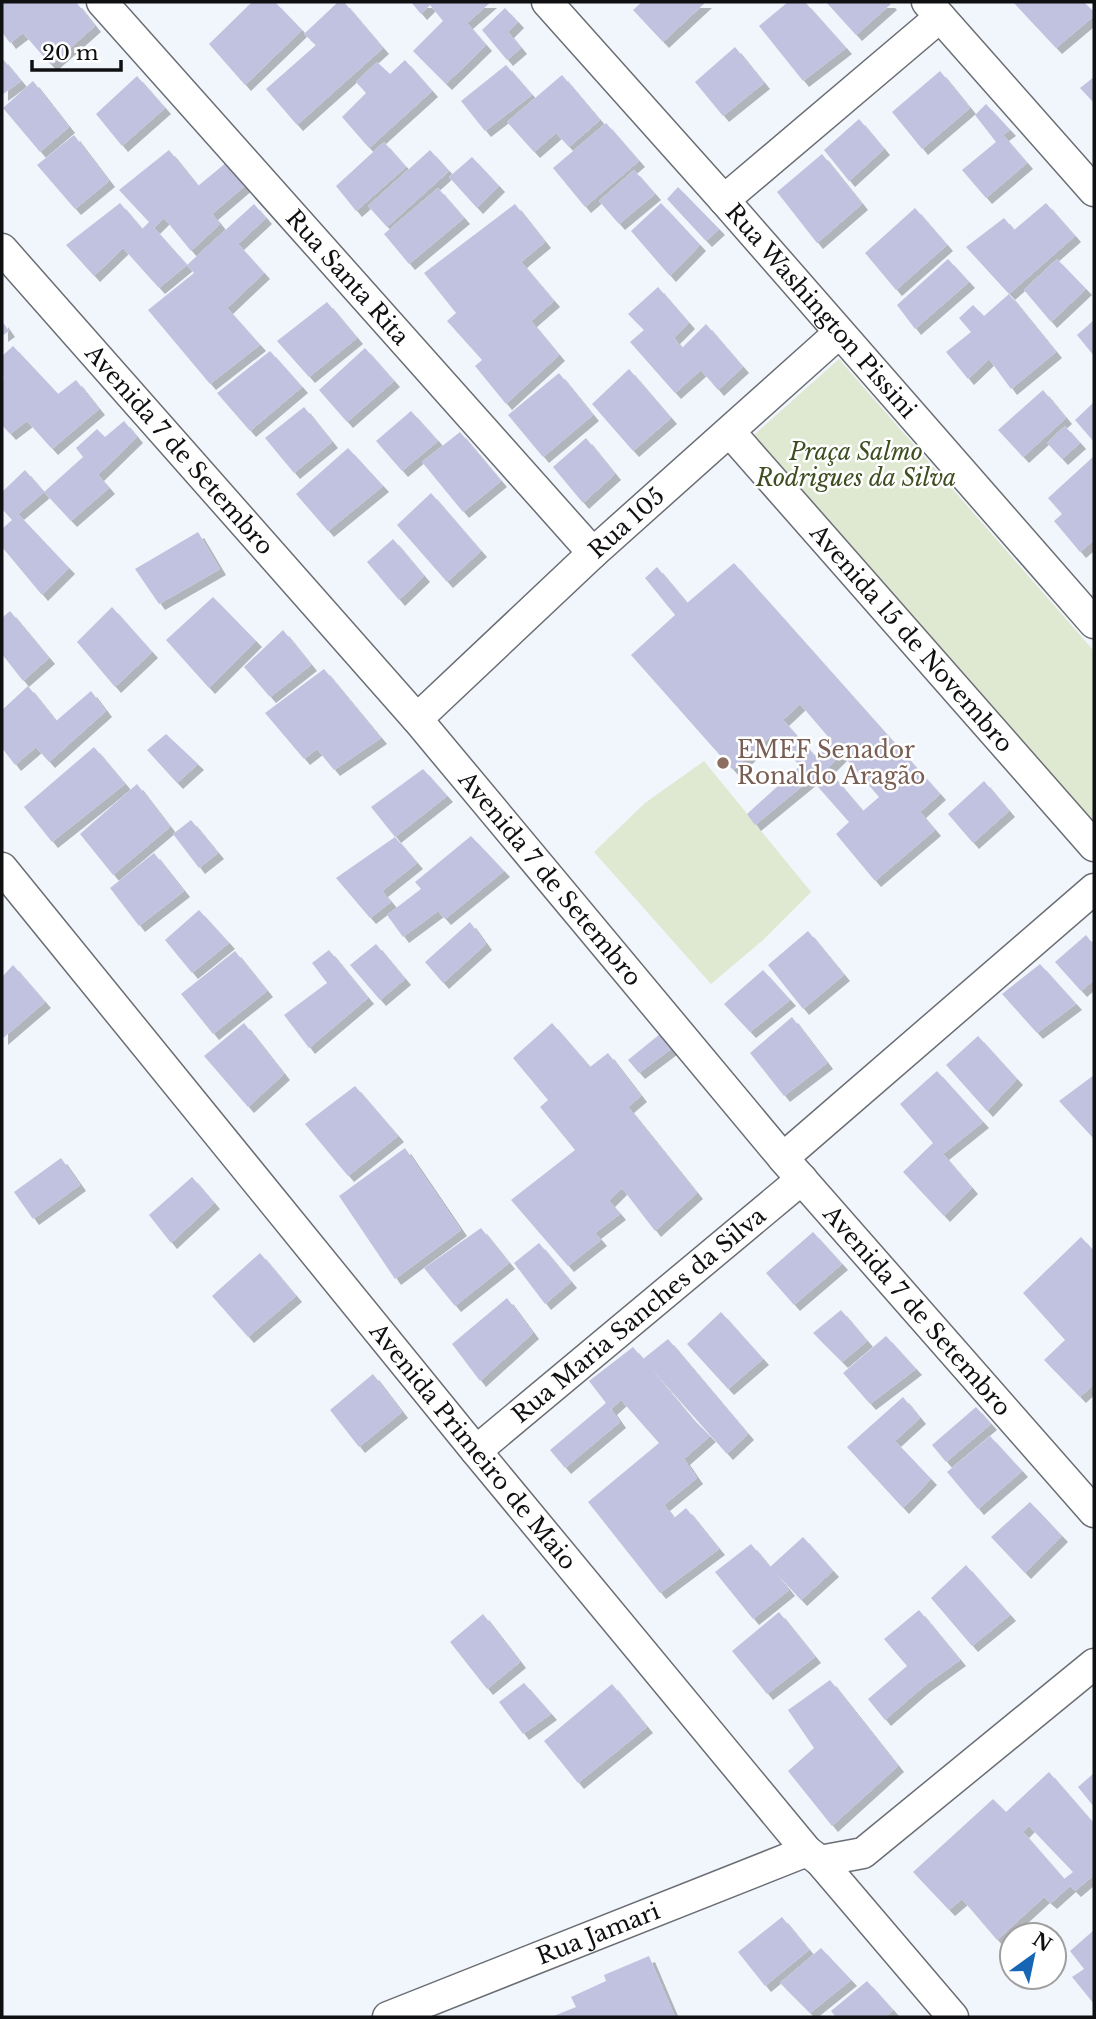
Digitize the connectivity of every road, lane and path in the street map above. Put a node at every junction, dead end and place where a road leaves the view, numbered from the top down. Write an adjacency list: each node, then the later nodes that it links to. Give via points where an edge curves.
1 (102, 2): 9 (street, Rua Santa Rita)
2 (547, 2): 5 (street, Rua Washington Pissini)
3 (933, 9): 4 (street); 5 (street)
4 (1094, 191)
5 (724, 200): 7 (street, Rua Washington Pissini)
6 (2, 249): 11 (street, Avenida 7 de Setembro)
7 (839, 333): 8 (street, Rua 105); 10 (street, Rua Washington Pissini)
8 (730, 432): 9 (street, Rua 105); 12 (street, Avenida 15 de Novembro)
9 (593, 553): 11 (street, Rua 105)
10 (1094, 623)
11 (417, 719): 15 (street, Avenida 7 de Setembro)
12 (1094, 846)
13 (2, 868): 16 (street, Avenida Primeiro de Maio)
14 (1094, 889): 15 (street, Rua Maria Sanches da Silva)
15 (793, 1168): 16 (street, Rua Maria Sanches da Silva); 17 (street, Avenida 7 de Setembro)
16 (477, 1451): 19 (street, Avenida Primeiro de Maio)
17 (1094, 1512)
18 (1094, 1664): 19 (street, Rua Jamari, via 863,1853 841,1859)
19 (813, 1856): 20 (street, Rua Jamari); 21 (street, Avenida Primeiro de Maio)
20 (388, 2017)
21 (953, 2017)

